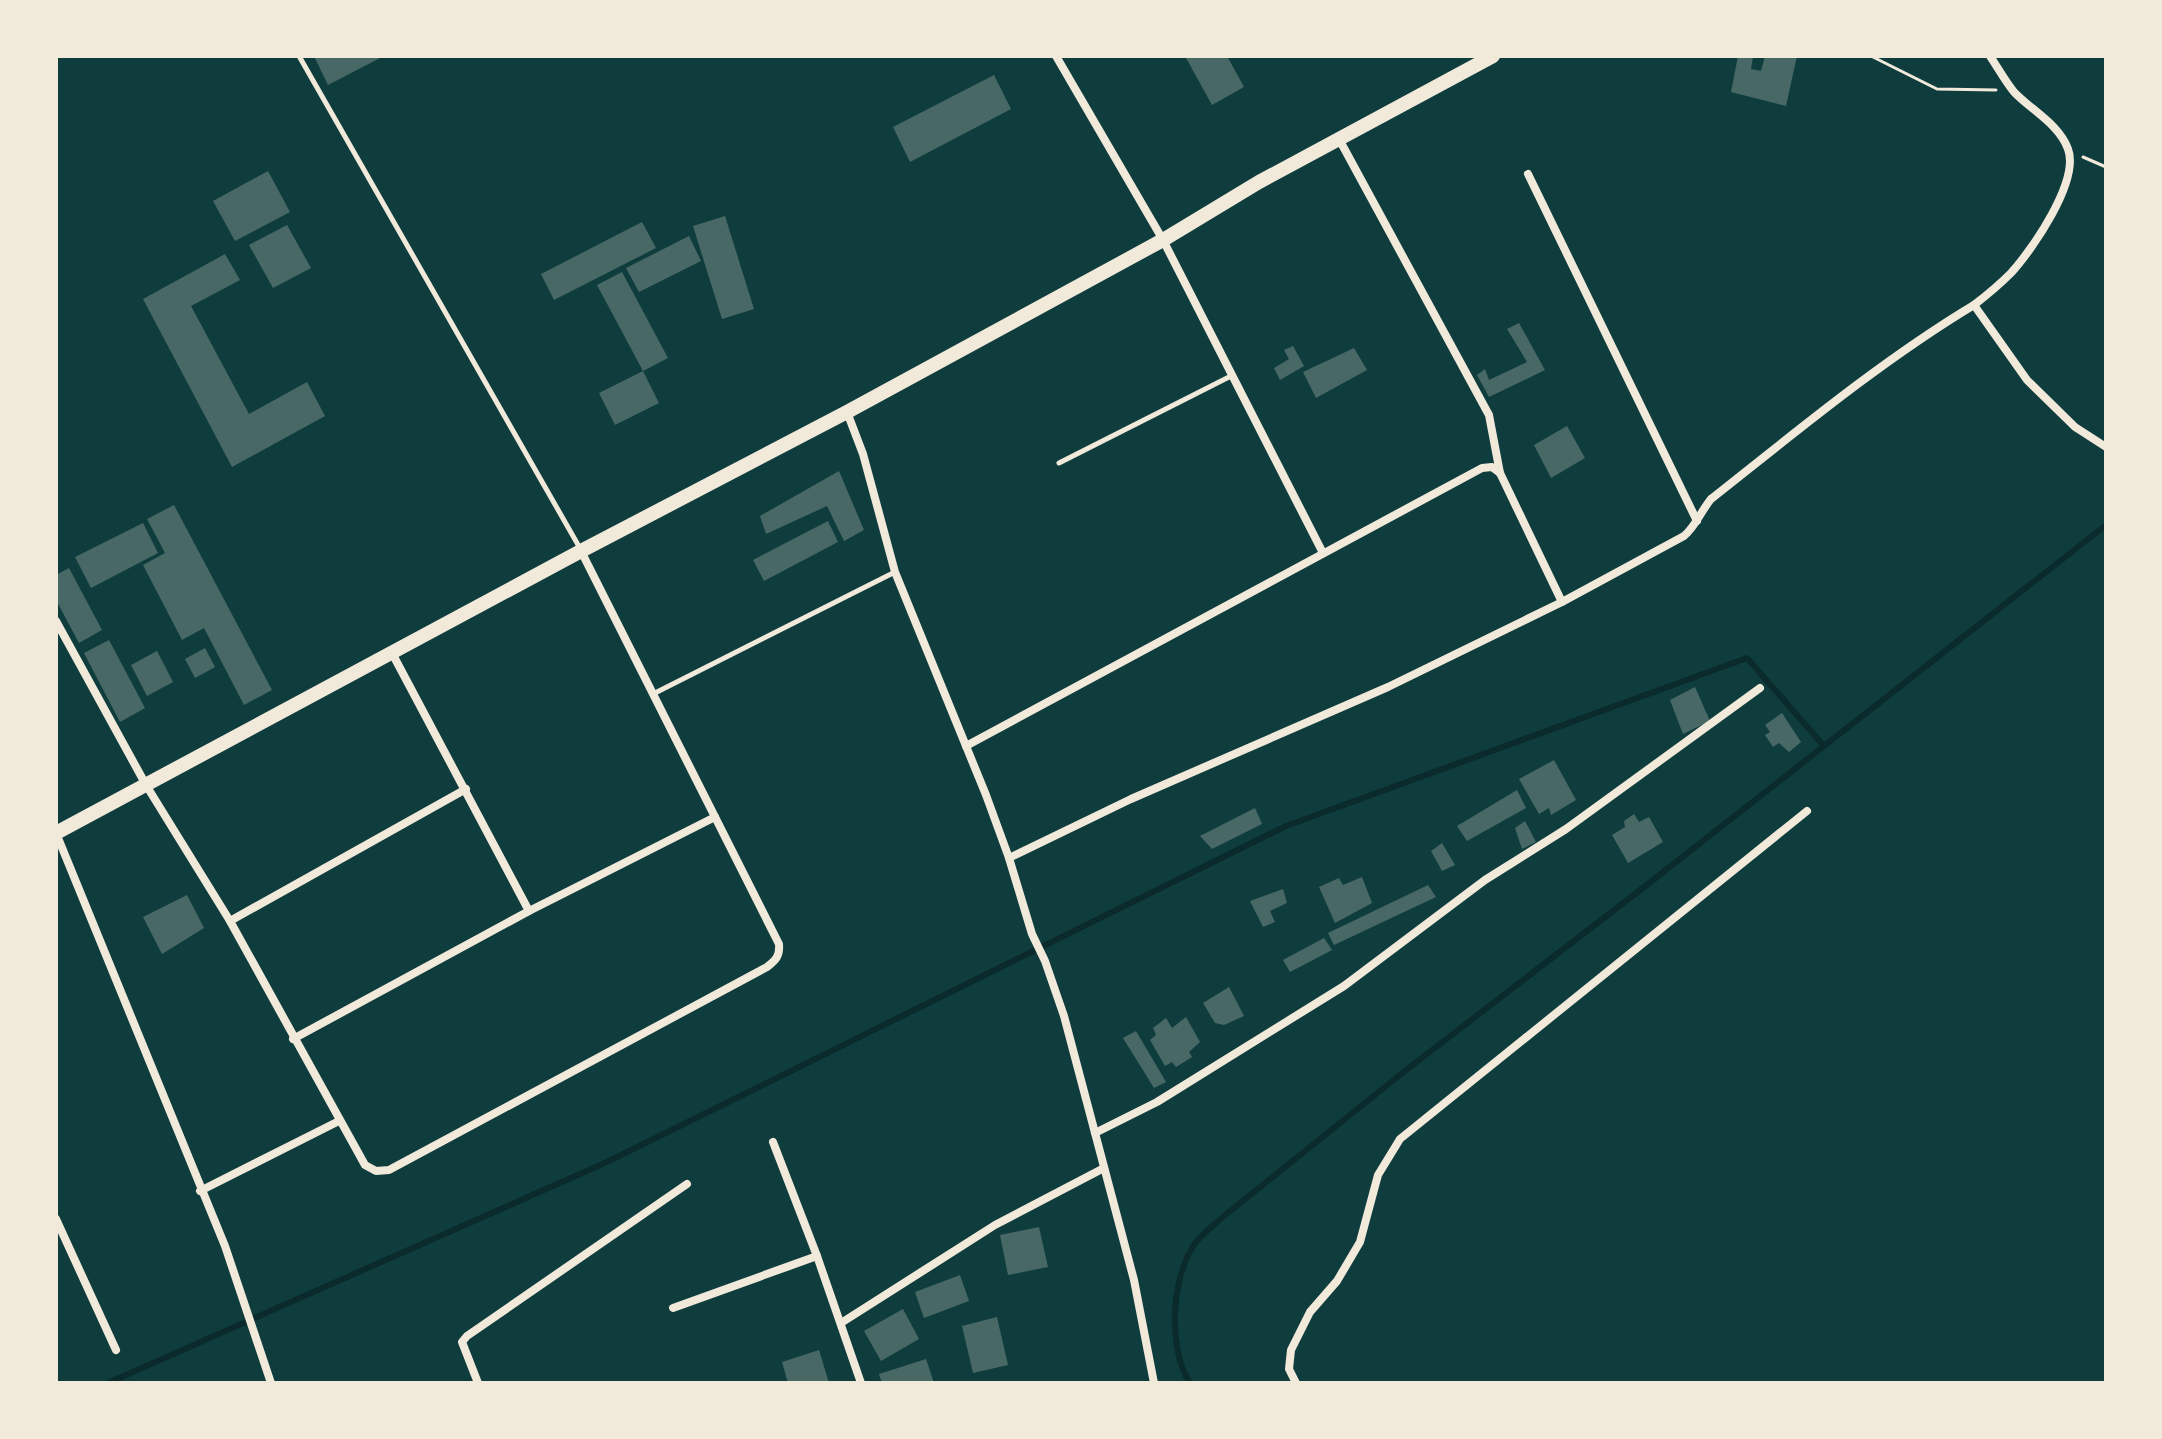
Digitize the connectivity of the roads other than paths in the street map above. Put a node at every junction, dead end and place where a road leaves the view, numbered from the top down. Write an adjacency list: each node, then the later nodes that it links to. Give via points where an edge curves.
1 (299, 56): 15 (lane)
2 (1056, 56): 7 (street)
3 (1493, 56): 5 (street)
4 (1990, 56): 8 (street, via 2013,91 2048,121 2069,150 2069,178 2036,242)
5 (1339, 139): 7 (street); 13 (street, via 1489,415)
6 (1528, 174): 14 (street)
7 (1163, 240): 9 (street); 10 (street)
8 (1974, 305): 11 (street, via 2027,380 2075,427); 14 (street, via 1820,413 1711,499)
9 (1232, 376): 12 (lane); 16 (street)
10 (847, 412): 15 (street); 17 (street)
11 (2106, 447)
12 (1059, 463)
13 (1500, 473): 16 (street, via 1482,468); 18 (street)
14 (1697, 521): 18 (street, via 1684,536)
15 (581, 551): 20 (street); 22 (street)
16 (1323, 553): 23 (street)
17 (895, 572): 22 (lane); 23 (street)
18 (1562, 602): 29 (street, via 1388,687)
19 (56, 621): 24 (street)
20 (392, 653): 24 (street); 25 (street)
21 (1760, 688): 34 (street, via 1566,829 1485,880 1344,986 1157,1102)
22 (653, 694): 27 (street)
23 (966, 746): 29 (street)
24 (146, 785): 28 (street); 31 (street)
25 (466, 789): 30 (street); 31 (street)
26 (1807, 811): 48 (street, via 1400,1139 1378,1175 1360,1242 1310,1312 1291,1350 1289,1369)
27 (715, 817): 30 (street); 33 (street, via 779,944 776,960 389,1170 365,1165)
28 (56, 833): 38 (street)
29 (1009, 858): 34 (street, via 1064,1016)
30 (529, 911): 32 (street)
31 (230, 921): 32 (street)
32 (293, 1039): 33 (street)
33 (339, 1121): 38 (street)
34 (1095, 1133): 36 (street)
35 (773, 1142): 40 (street)
36 (1104, 1168): 42 (street, via 995,1225); 47 (street)
37 (687, 1184): 45 (street, via 467,1336 462,1342)
38 (200, 1191): 44 (street, via 241,1287)
39 (56, 1219): 43 (street)
40 (817, 1256): 41 (street); 42 (street)
41 (673, 1308)
42 (841, 1323): 46 (street)
43 (116, 1350)
44 (271, 1383)
45 (478, 1383)
46 (861, 1383)
47 (1154, 1383)
48 (1296, 1383)

